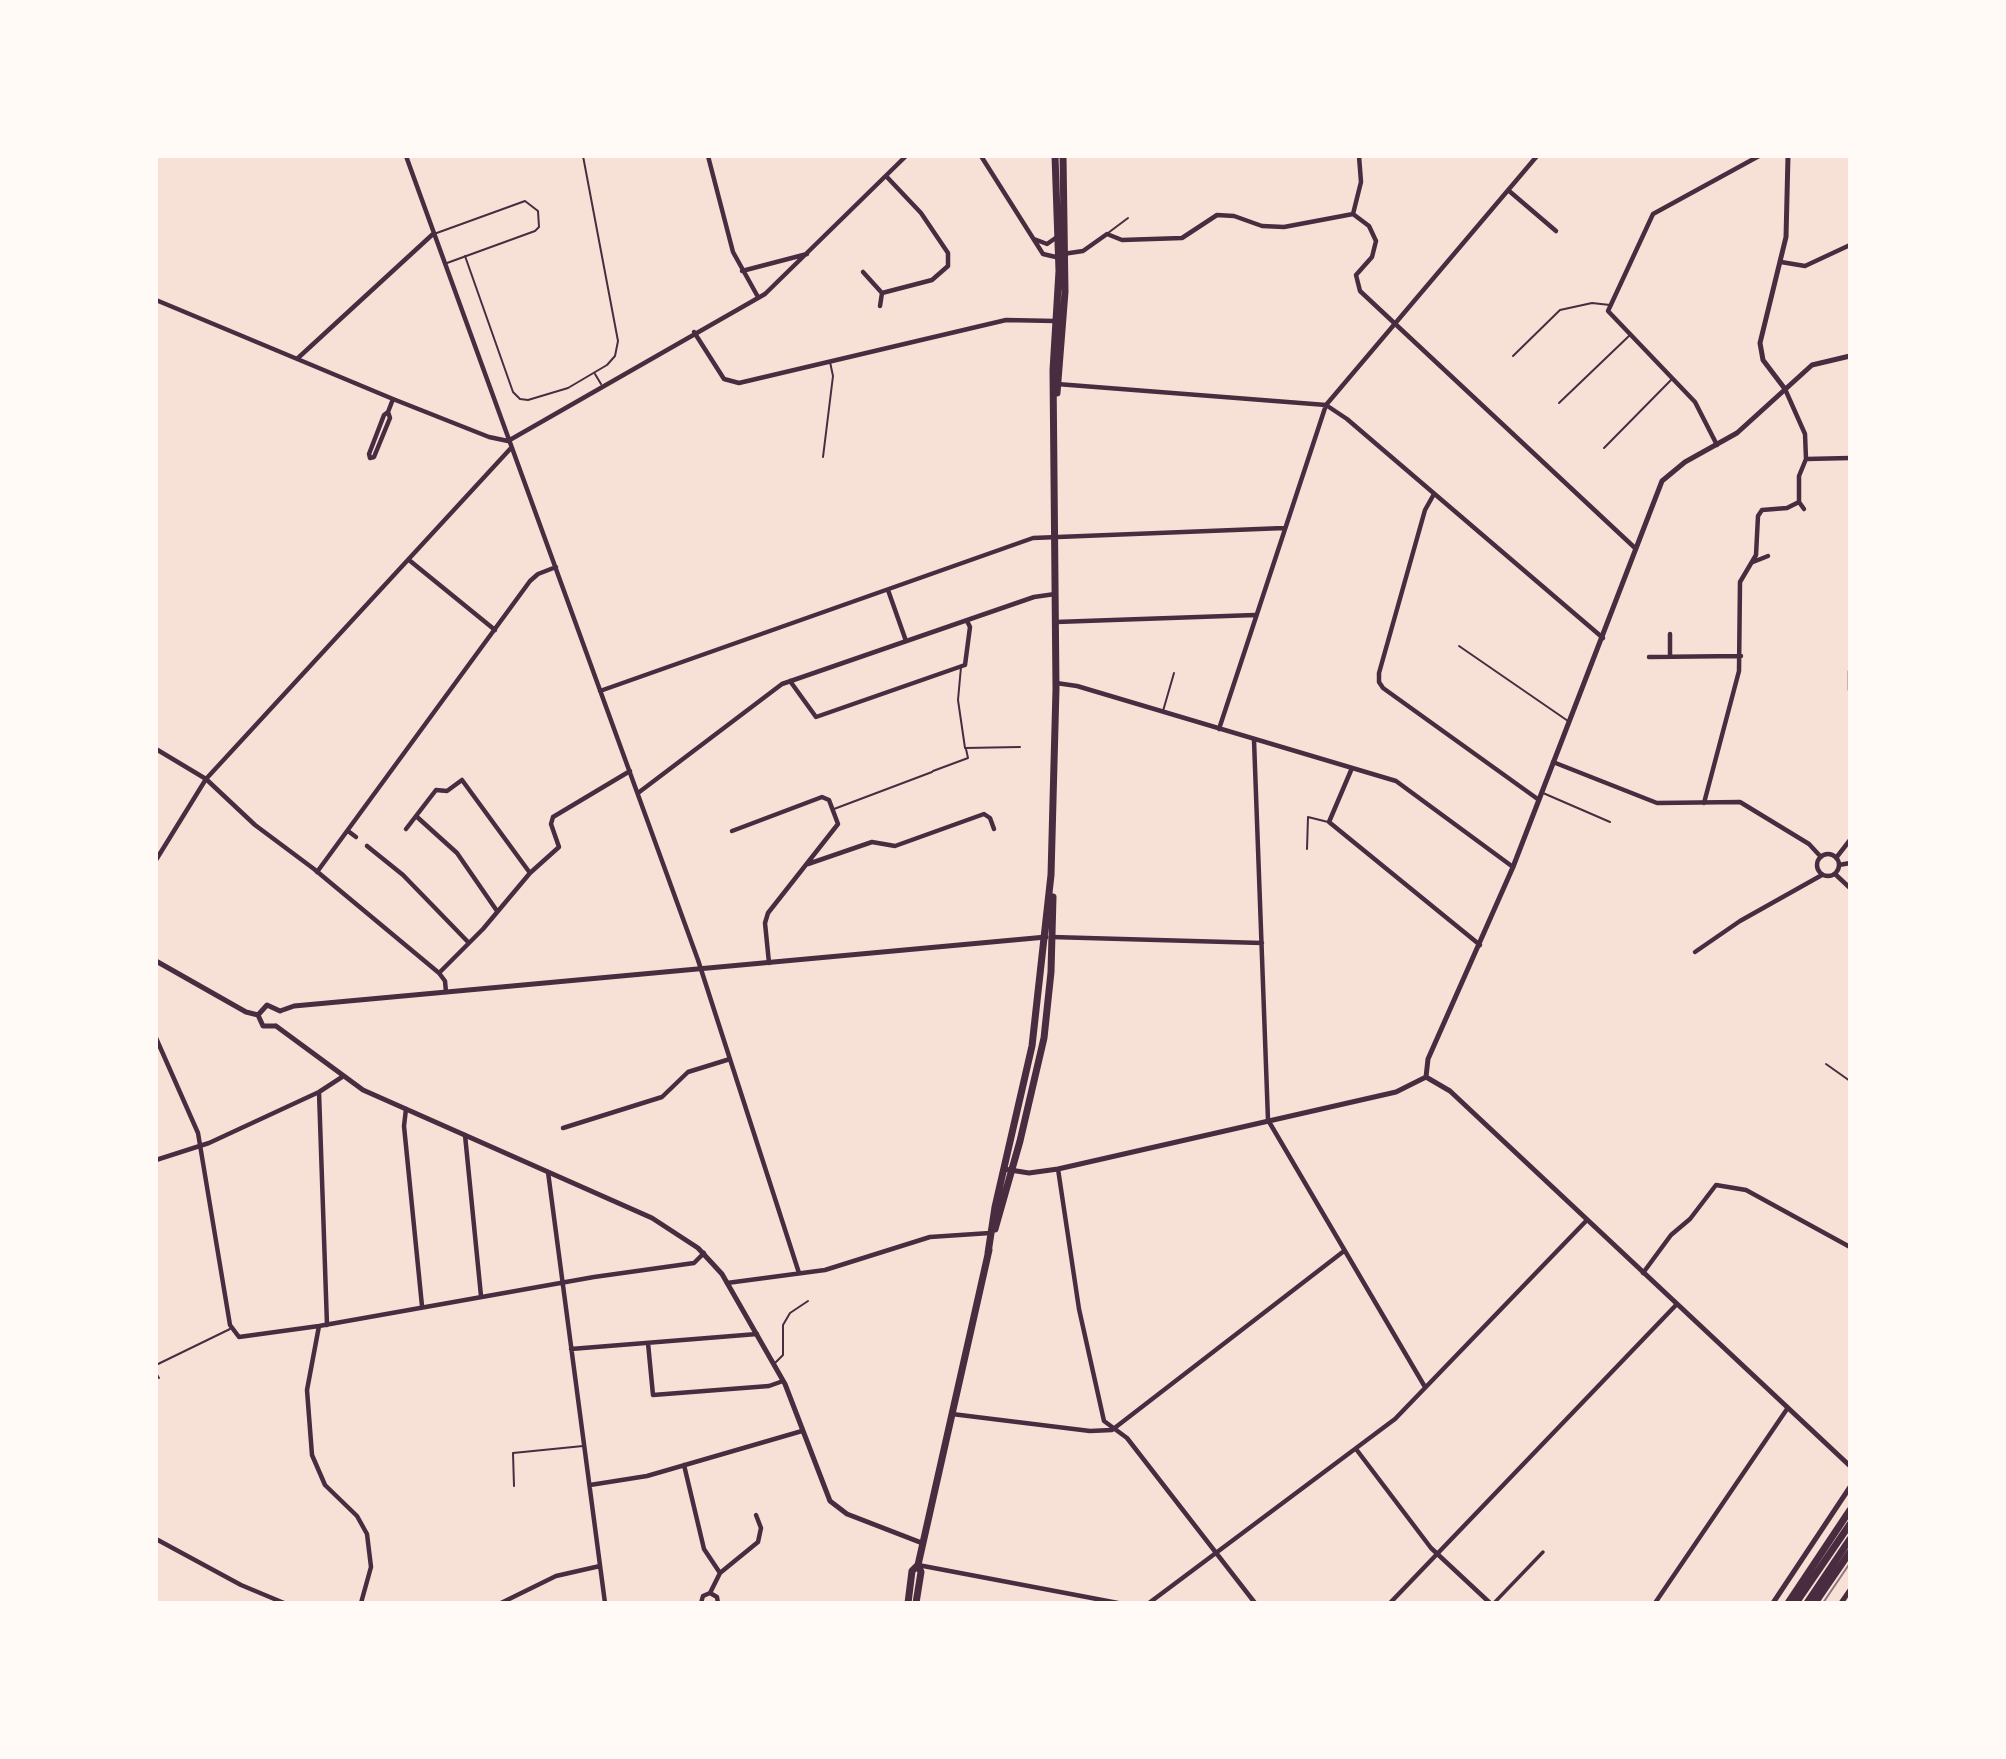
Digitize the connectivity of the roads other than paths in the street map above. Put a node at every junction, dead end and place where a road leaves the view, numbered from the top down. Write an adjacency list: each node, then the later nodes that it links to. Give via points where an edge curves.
1 (405, 156): 17 (street)
2 (583, 156): 42 (lane, via 618,341 614,358)
3 (708, 156): 27 (street, via 728,237)
4 (906, 156): 12 (street)
5 (981, 156): 19 (street)
6 (1055, 156): 20 (main road)
7 (1063, 156): 24 (main road)
8 (1359, 156): 14 (street, via 1361,182)
9 (1537, 156): 13 (street)
10 (1759, 156): 32 (street, via 1653,214)
11 (1788, 156): 25 (street, via 1788,216)
12 (886, 176): 22 (street); 29 (street, via 921,213 949,261 943,274 932,280)
13 (1508, 190): 16 (street); 35 (street)
14 (1353, 214): 18 (street, via 1284,227 1217,215 1177,239 1122,240); 35 (street, via 1369,226 1376,241 1372,257 1356,275 1356,284)
15 (1128, 218): 18 (lane)
16 (1556, 231)
17 (433, 234): 23 (lane, via 525,201 534,206 540,222 535,231); 26 (street); 40 (street)
18 (1107, 234): 24 (street, via 1080,252)
19 (1032, 237): 20 (street, via 1047,244); 24 (street, via 1045,256)
20 (1057, 237): 24 (main road)
21 (1850, 246): 25 (street, via 1805,266)
22 (808, 254): 27 (street); 30 (street)
23 (465, 256): 26 (lane); 42 (lane, via 513,392 520,399 568,388)
24 (1062, 256): 34 (main road)
25 (1781, 262): 46 (street, via 1760,343 1763,360)
26 (444, 264): 51 (street)
27 (742, 271): 30 (street)
28 (863, 272): 29 (street)
29 (882, 293): 33 (street)
30 (758, 297): 36 (street)
31 (156, 300): 40 (street)
32 (1611, 305): 37 (street, via 1608,311); 38 (lane, via 1592,303 1560,310)
33 (880, 306)
34 (1059, 321): 41 (street, via 1014,319); 44 (main road)
35 (1395, 323): 49 (street); 63 (street)
36 (694, 332): 41 (street, via 730,383); 45 (street)
37 (1630, 334): 43 (street); 48 (lane)
38 (1513, 356)
39 (1850, 356): 46 (street, via 1817,362)
40 (298, 358): 47 (street)
41 (830, 361): 55 (lane)
42 (594, 373): 45 (lane)
43 (1673, 378): 52 (street, via 1699,407); 54 (lane)
44 (1055, 384): 49 (street); 62 (main road)
45 (602, 386): 51 (street)
46 (1784, 388): 52 (street, via 1737,433); 57 (street, via 1805,434)
47 (393, 399): 50 (street); 51 (street)
48 (1559, 403)
49 (1326, 405): 58 (street); 61 (street)
50 (388, 412): 50 (street, via 390,418 370,458 384,415)
51 (508, 441): 53 (street)
52 (1717, 445): 63 (street, via 1666,476)
53 (511, 448): 65 (street); 67 (street)
54 (1604, 448)
55 (823, 457)
56 (1850, 458): 57 (street)
57 (1806, 459): 59 (street, via 1799,472)
58 (1434, 494): 75 (street); 101 (street, via 1425,510 1379,682)
59 (1799, 502): 60 (street); 66 (street, via 1760,511)
60 (1804, 509)
61 (1284, 528): 62 (street); 70 (street)
62 (1055, 536): 68 (street, via 1033,538); 69 (main road)
63 (1635, 548): 75 (street)
64 (1768, 556): 66 (street)
65 (409, 560): 73 (street); 98 (street)
66 (1752, 563): 79 (street, via 1740,582)
67 (556, 567): 73 (street, via 533,578); 87 (street)
68 (888, 590): 76 (street); 87 (street)
69 (1055, 594): 71 (street, via 1038,595); 72 (main road)
70 (1255, 615): 72 (street); 90 (street)
71 (967, 621): 76 (street); 81 (street, via 965,665)
72 (1055, 622): 85 (main road)
73 (495, 630): 109 (street)
74 (1670, 634): 78 (street)
75 (1603, 638): 89 (street)
76 (906, 641): 84 (street)
77 (1459, 646): 89 (lane)
78 (1671, 656): 79 (street); 80 (street)
79 (1741, 656): 102 (street)
80 (1649, 657)
81 (961, 666): 84 (street, via 816,717); 93 (lane, via 958,700)
82 (1850, 671): 86 (street)
83 (1174, 673): 88 (lane)
84 (790, 681): 99 (street)
85 (1056, 683): 88 (street); 128 (main road)
86 (1850, 690)
87 (600, 691): 97 (street)
88 (1162, 712): 90 (street)
89 (1569, 722): 95 (street)
90 (1219, 729): 91 (street)
91 (1254, 740): 96 (street); 130 (street)
92 (1020, 747): 93 (lane)
93 (965, 748): 103 (lane, via 968,758)
94 (156, 749): 98 (street)
95 (1553, 762): 100 (street); 102 (street, via 1652,802)
96 (1352, 768): 105 (street); 121 (street, via 1401,784)
97 (629, 771): 99 (street); 123 (street, via 553,817 559,847)
98 (206, 779): 117 (street); 122 (street, via 255,825)
99 (638, 793): 135 (street)
100 (1542, 793): 101 (street); 106 (lane)
101 (1539, 800): 121 (street)
102 (1703, 803): 115 (street, via 1746,805 1810,844)
103 (833, 810): 110 (street, via 822,797); 119 (street, via 838,824)
104 (416, 816): 107 (street); 123 (street, via 436,790 447,792 462,780); 127 (street, via 457,853)
105 (1329, 822): 114 (lane, via 1308,817); 131 (street)
106 (1610, 822)
107 (406, 829)
108 (994, 829): 119 (street, via 984,814 895,846 872,842)
109 (348, 831): 111 (street); 122 (street)
110 (732, 831)
111 (356, 837)
112 (1850, 840): 116 (street)
113 (367, 846): 129 (street)
114 (1307, 849)
115 (1821, 857): 116 (street); 125 (street, via 1817,865)
116 (1836, 858): 120 (street)
117 (156, 860)
118 (1850, 863): 120 (street)
119 (808, 865): 134 (street, via 768,913)
120 (1839, 865): 124 (street)
121 (1513, 867): 131 (street)
122 (317, 872): 136 (street)
123 (530, 873): 127 (street)
124 (1835, 874): 125 (street); 126 (street)
125 (1822, 875): 132 (street)
126 (1850, 888)
127 (497, 911): 129 (street)
128 (1048, 937): 130 (street); 134 (street); 155 (main road)
129 (469, 943): 136 (street)
130 (1262, 943): 149 (street)
131 (1481, 945): 145 (street, via 1430,1056)
132 (1695, 952)
133 (156, 961): 139 (street)
134 (769, 963): 135 (street)
135 (701, 970): 137 (street); 142 (street)
136 (439, 972): 137 (street)
137 (446, 992): 138 (street)
138 (280, 1011): 139 (street, via 267,1004); 140 (street)
139 (258, 1015): 140 (street, via 263,1026)
140 (276, 1026): 144 (street)
141 (156, 1038): 152 (street)
142 (730, 1059): 150 (street, via 688,1072 662,1097); 163 (street)
143 (1826, 1064): 146 (lane)
144 (342, 1077): 147 (street); 148 (street)
145 (1426, 1077): 149 (street, via 1396,1092); 157 (street, via 1450,1091)
146 (1850, 1081)
147 (319, 1092): 152 (street); 171 (street)
148 (406, 1109): 151 (street); 170 (street)
149 (1268, 1120): 154 (street); 160 (street)
150 (562, 1128)
151 (465, 1135): 156 (street); 167 (street)
152 (200, 1147): 153 (street); 173 (street)
153 (156, 1160)
154 (1058, 1169): 155 (street, via 1034,1173); 185 (street, via 1093,1378 1104,1421)
155 (1008, 1170): 158 (main road); 162 (main road)
156 (548, 1172): 161 (street, via 659,1222); 165 (street)
157 (1587, 1220): 164 (street); 182 (street)
158 (990, 1233): 162 (main road); 163 (street, via 930,1237 825,1270)
159 (1850, 1247): 164 (street, via 1746,1190 1716,1185)
160 (1344, 1251): 182 (street); 185 (street)
161 (704, 1253): 165 (street, via 694,1263); 166 (street)
162 (988, 1253): 184 (main road)
163 (799, 1273): 166 (street)
164 (1643, 1273): 169 (street)
165 (563, 1282): 167 (street); 176 (street)
166 (727, 1283): 174 (street)
167 (481, 1296): 170 (street)
168 (808, 1301): 177 (lane, via 790,1313 783,1325 783,1355)
169 (1677, 1304): 183 (street); 203 (street)
170 (422, 1306): 171 (street)
171 (327, 1325): 172 (street)
172 (319, 1326): 173 (street, via 245,1338); 210 (street, via 307,1386 312,1455 321,1478 367,1534 370,1567)
173 (231, 1329): 178 (lane)
174 (757, 1334): 175 (street); 177 (street)
175 (648, 1343): 176 (street); 181 (street, via 653,1395)
176 (571, 1349): 187 (street)
177 (773, 1364): 181 (street)
178 (156, 1365)
179 (156, 1373): 180 (lane)
180 (159, 1378)
181 (783, 1381): 186 (street)
182 (1425, 1387): 188 (street, via 1395,1419)
183 (1787, 1409): 190 (street); 222 (street)
184 (950, 1414): 185 (street, via 1084,1431); 199 (main road)
185 (1112, 1430): 202 (street, via 1127,1438)
186 (802, 1431): 189 (street); 199 (street, via 832,1505)
187 (584, 1446): 191 (street); 192 (lane, via 513,1453)
188 (1356, 1448): 202 (street); 203 (street)
189 (684, 1465): 191 (street, via 641,1478); 206 (street, via 704,1549)
190 (1850, 1466)
191 (590, 1485): 205 (street)
192 (514, 1486)
193 (1850, 1487): 223 (street)
194 (1850, 1510): 224 (main road)
195 (756, 1515): 206 (street, via 761,1528 758,1542)
196 (1850, 1524): 225 (main road)
197 (156, 1539): 209 (street)
198 (1850, 1539): 226 (main road)
199 (922, 1543): 204 (main road)
200 (1543, 1552): 221 (street)
201 (1850, 1552): 227 (main road)
202 (1216, 1553): 218 (street); 219 (street)
203 (1438, 1554): 220 (street); 221 (street)
204 (918, 1565): 215 (main road, via 912,1571); 216 (main road); 217 (street)
205 (600, 1566): 211 (street, via 556,1576); 212 (street)
206 (720, 1573): 208 (street)
207 (1850, 1590): 228 (street)
208 (710, 1593): 213 (street); 214 (street)
209 (284, 1603)
210 (362, 1603)
211 (501, 1603)
212 (605, 1603)
213 (700, 1603)
214 (718, 1603)
215 (908, 1603)
216 (916, 1603)
217 (1118, 1603)
218 (1149, 1603)
219 (1255, 1603)
220 (1390, 1603)
221 (1492, 1603)
222 (1655, 1603)
223 (1773, 1603)
224 (1788, 1603)
225 (1796, 1603)
226 (1807, 1603)
227 (1815, 1603)
228 (1841, 1603)

